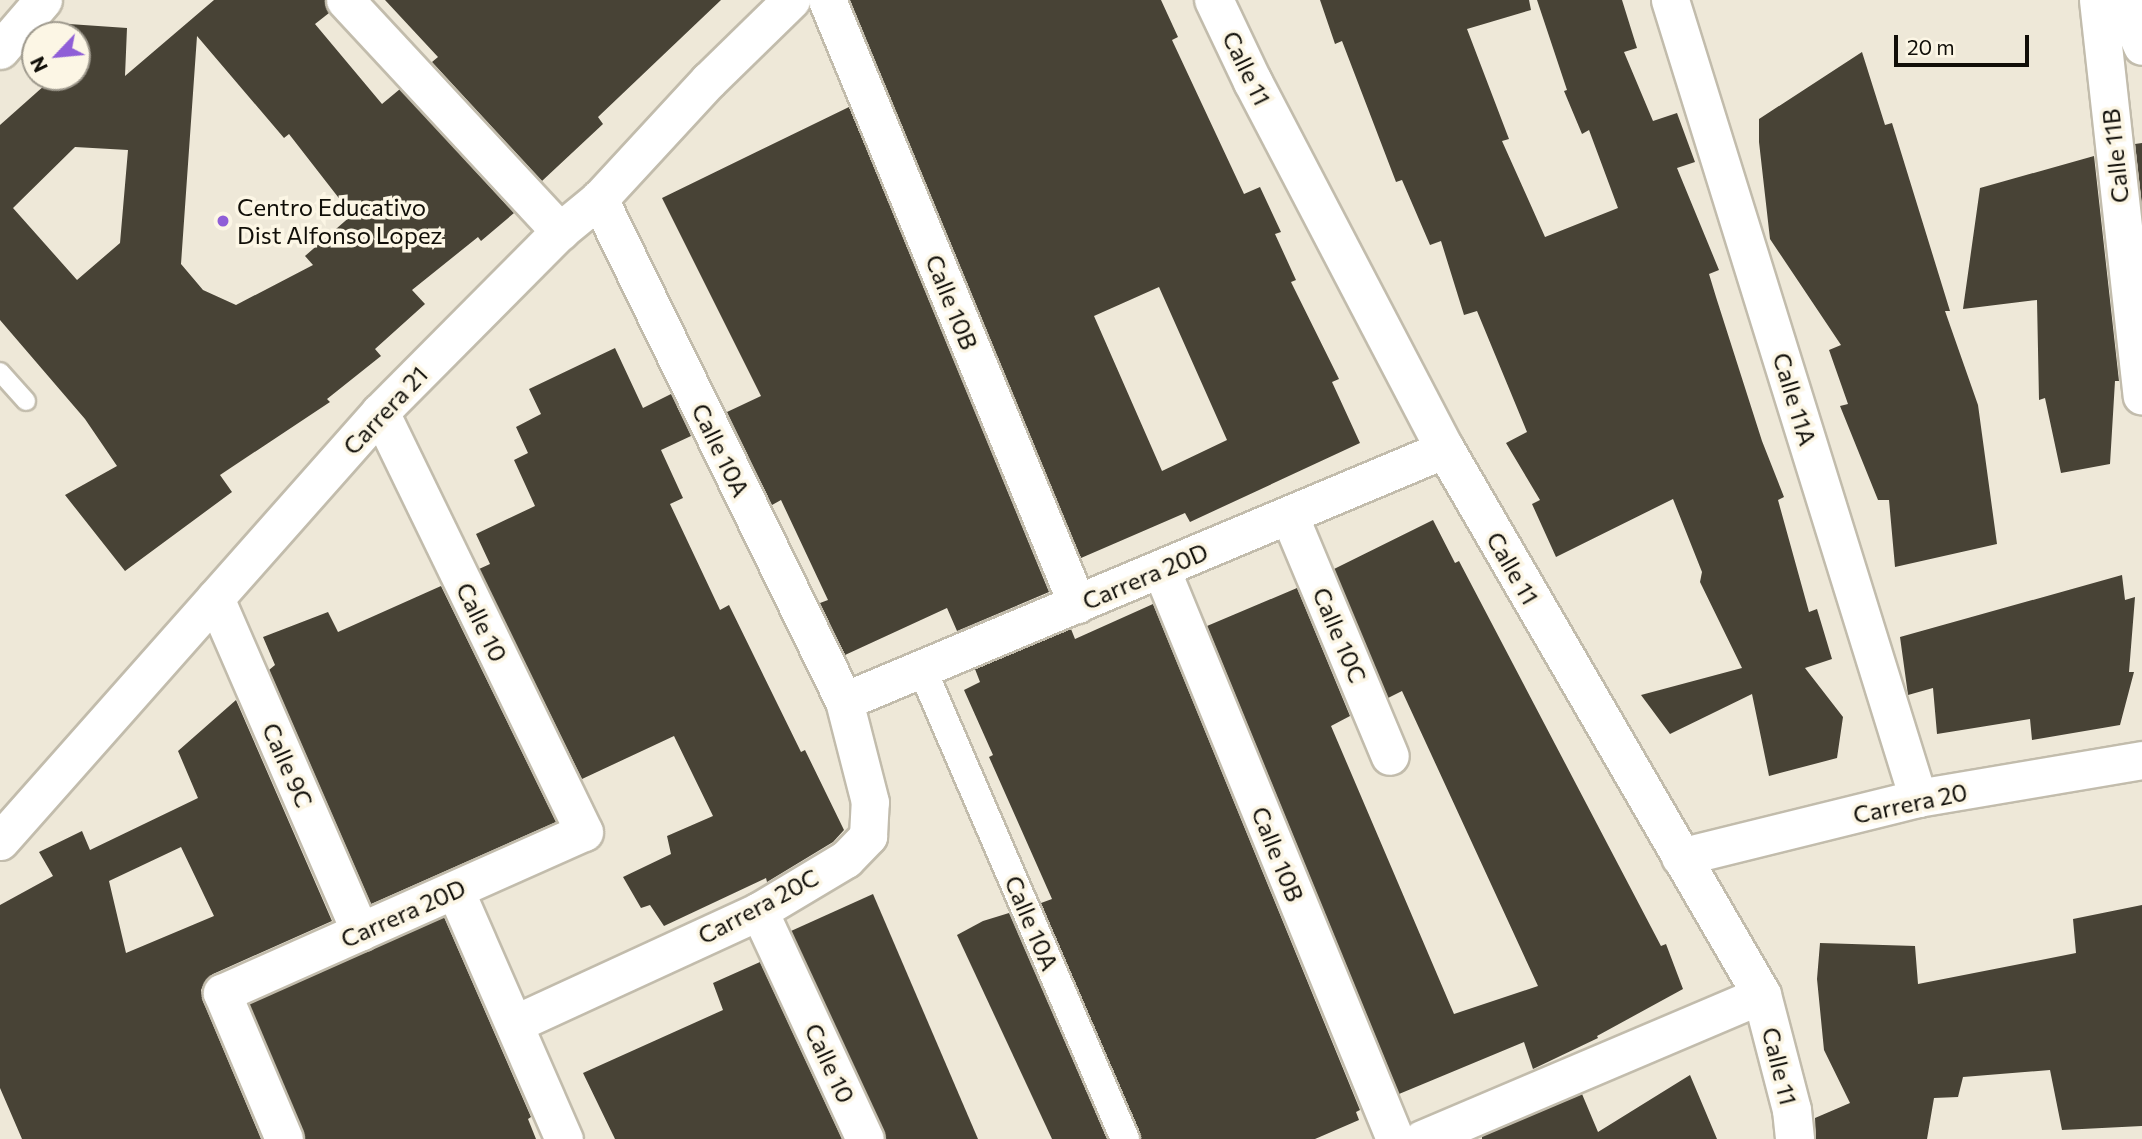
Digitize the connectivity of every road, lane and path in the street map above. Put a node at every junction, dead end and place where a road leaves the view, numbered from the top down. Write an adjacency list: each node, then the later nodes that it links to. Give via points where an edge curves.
1 (43, 0): 10 (street)
2 (345, 0): 12 (street)
3 (792, 0): 11 (street, Carrera 21, via 709,80)
4 (827, 0): 21 (street, Calle 10B)
5 (1214, 0): 17 (street, Calle 11)
6 (1670, 0): 26 (street, Calle 11A)
7 (2098, 0): 14 (street, Calle 11B)
8 (2122, 0): 9 (street)
9 (2142, 46)
10 (0, 50)
11 (599, 199): 12 (street, Carrera 21); 23 (street, Calle 10A)
12 (560, 230): 16 (street, Carrera 21)
13 (0, 372): 15 (lane)
14 (2142, 396)
15 (26, 401)
16 (380, 412): 20 (street, Carrera 21); 27 (street, Calle 10)
17 (1445, 449): 18 (street, Carrera 20D); 29 (street, Calle 11)
18 (1289, 515): 19 (street, Carrera 20D); 24 (street, Calle 10C)
19 (1161, 569): 21 (street, Carrera 20D); 39 (street, Calle 10B)
20 (215, 598): 28 (street, Carrera 21); 32 (street, Calle 9C)
21 (1077, 604): 22 (street, Carrera 20D)
22 (922, 669): 23 (street, Carrera 20D); 38 (street, Calle 10A)
23 (844, 702): 31 (street, Carrera 20C, via 870,802 868,835 846,859)
24 (1390, 756)
25 (2142, 760): 26 (street, Carrera 20)
26 (1919, 798): 29 (street, Carrera 20)
27 (584, 832): 30 (street, Carrera 20D)
28 (0, 841)
29 (1680, 857): 33 (street, Calle 11)
30 (455, 890): 32 (street, Carrera 20D); 34 (street)
31 (759, 911): 34 (street, Carrera 20C); 37 (street, Calle 10)
32 (360, 932): 35 (street, Carrera 20D, via 222,993)
33 (1762, 995): 40 (street); 41 (street, Calle 11, via 1792,1110)
34 (516, 1023): 36 (street)
35 (284, 1139)
36 (564, 1139)
37 (866, 1139)
38 (1125, 1139)
39 (1395, 1139)
40 (1422, 1139)
41 (1795, 1139)

